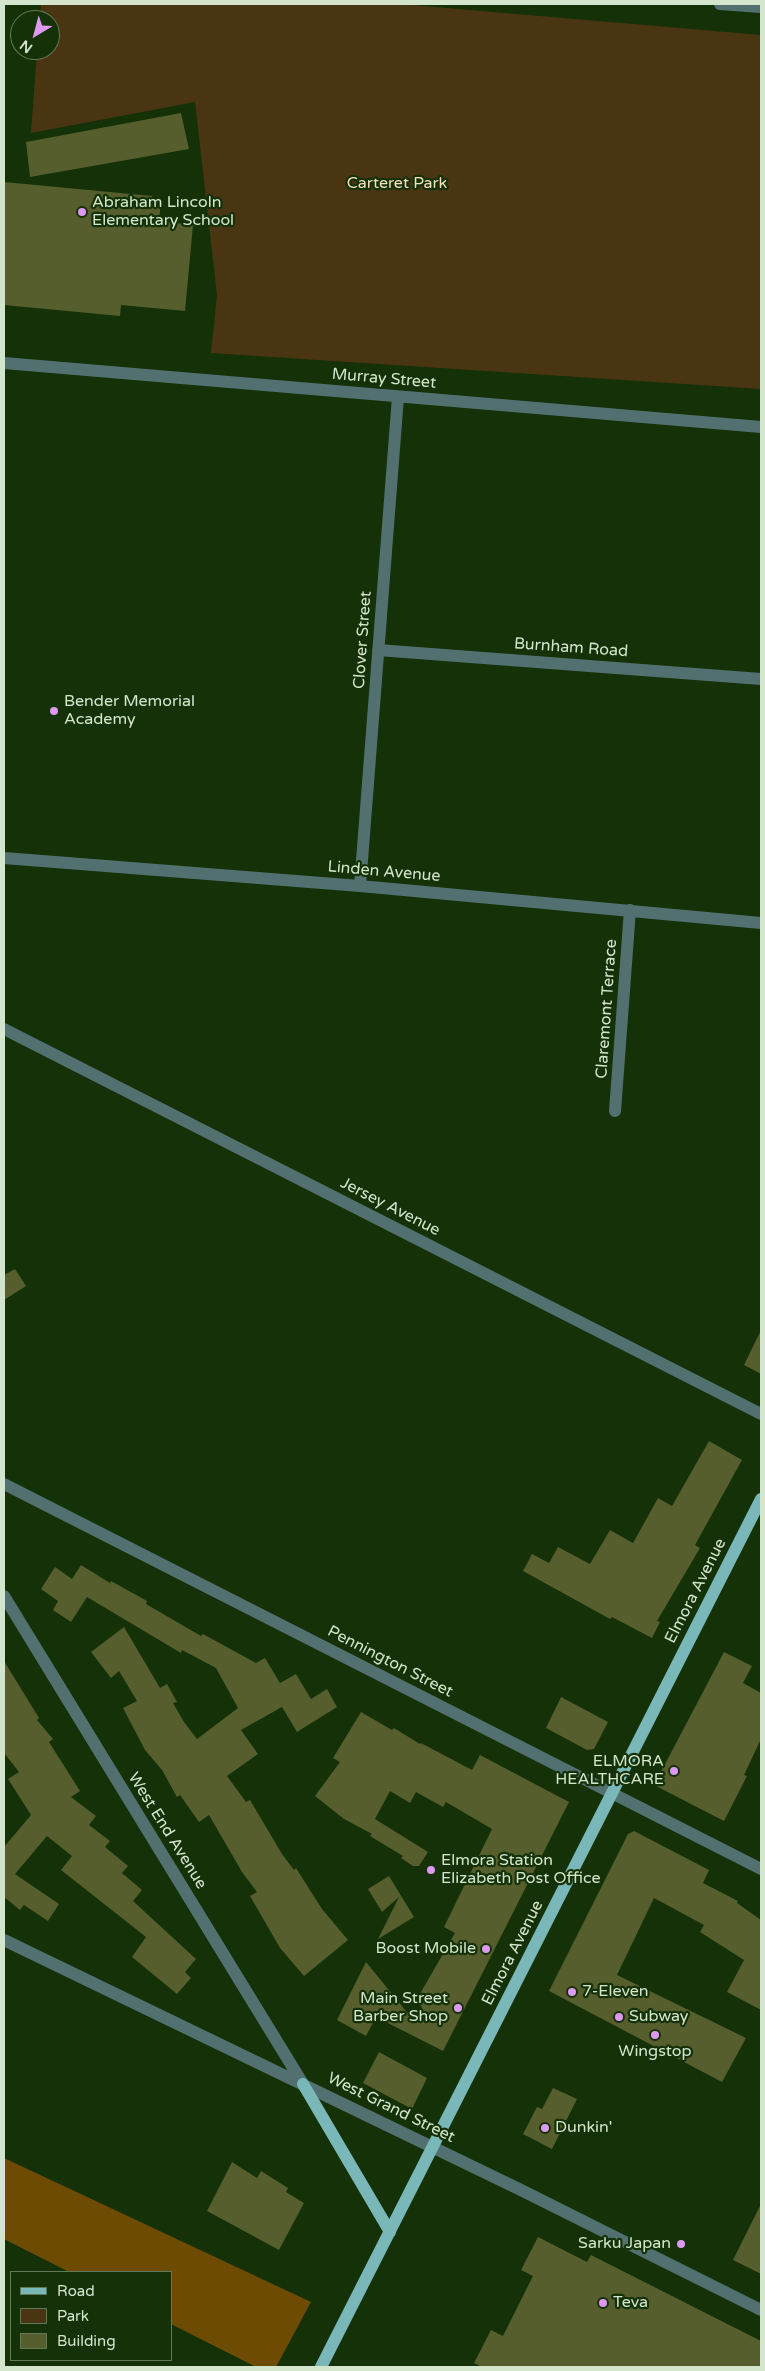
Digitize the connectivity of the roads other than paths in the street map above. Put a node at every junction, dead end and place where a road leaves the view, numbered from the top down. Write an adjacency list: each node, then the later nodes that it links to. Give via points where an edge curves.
1 (720, 4): 2 (street)
2 (761, 7)
3 (4, 363): 4 (street, Murray Street)
4 (398, 397): 5 (street, Murray Street); 6 (street, Clover Street)
5 (761, 427)
6 (378, 650): 7 (street, Burnham Road); 9 (street, Clover Street)
7 (761, 679)
8 (4, 858): 9 (street, Linden Avenue)
9 (360, 886): 10 (street, Linden Avenue)
10 (630, 910): 11 (street, Linden Avenue); 13 (street, Claremont Terrace)
11 (761, 923)
12 (4, 1029): 14 (street, Jersey Avenue)
13 (615, 1111)
14 (761, 1414)
15 (4, 1484): 18 (street, Pennington Street)
16 (761, 1499): 18 (main road, Elmora Avenue)
17 (4, 1596): 21 (street, West End Avenue)
18 (612, 1793): 19 (street, Pennington Street); 22 (main road, Elmora Avenue)
19 (761, 1869)
20 (4, 1940): 21 (street, West Grand Street)
21 (303, 2084): 22 (street, West Grand Street); 23 (main road)
22 (433, 2147): 23 (main road, Elmora Avenue); 24 (street, West Grand Street)
23 (390, 2232): 25 (main road, Elmora Avenue)
24 (761, 2310)
25 (321, 2367)

